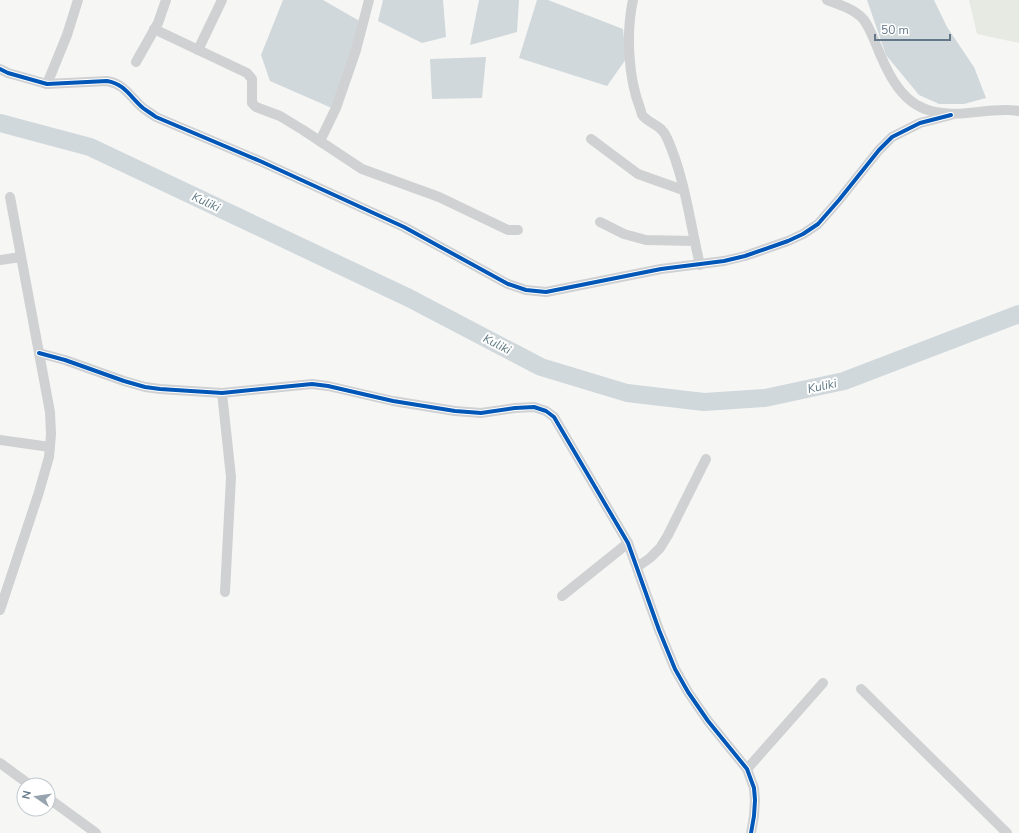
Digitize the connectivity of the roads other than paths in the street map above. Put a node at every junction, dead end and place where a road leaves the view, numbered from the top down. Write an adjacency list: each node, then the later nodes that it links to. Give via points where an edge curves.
1 (78, 0): 13 (street)
2 (166, 0): 9 (street)
3 (222, 0): 10 (street)
4 (369, 0): 17 (street, via 351,65 336,108)
5 (633, 0): 18 (street, via 630,33 633,87 643,116 667,136)
6 (827, 0): 8 (street)
7 (849, 0): 8 (street)
8 (854, 12): 15 (street, via 864,20 890,75 906,98 924,109)
9 (154, 29): 10 (street); 11 (street)
10 (198, 50): 17 (street, via 247,73 252,79 252,103 256,107 280,116)
11 (136, 62)
12 (0, 69): 13 (street)
13 (47, 84): 25 (street, via 116,82 142,108 156,117 404,227 508,284 526,290 546,292 661,269)
14 (1019, 111): 15 (street)
15 (951, 115): 25 (street, via 920,123 892,137 818,224 803,234 745,256)
16 (591, 139): 18 (street, via 638,174)
17 (320, 141): 21 (street, via 362,169 438,197 508,230)
18 (683, 190): 22 (street)
19 (10, 196): 23 (street)
20 (600, 222): 22 (street, via 624,234 646,240)
21 (518, 230)
22 (694, 241): 25 (street)
23 (21, 257): 24 (street); 26 (street)
24 (0, 260)
25 (700, 265)
26 (39, 353): 27 (street, via 145,387); 29 (street, via 50,412)
27 (222, 393): 31 (street, via 312,384 393,401 481,414 515,408 534,407 546,410 554,417); 33 (street, via 231,477)
28 (0, 440): 29 (street)
29 (50, 447): 35 (street, via 39,492)
30 (706, 459): 32 (street, via 668,536 650,558)
31 (628, 543): 32 (street); 34 (street)
32 (637, 567): 39 (street, via 678,675 708,721)
33 (225, 592)
34 (562, 596)
35 (0, 610)
36 (823, 683): 39 (street)
37 (861, 689): 44 (street)
38 (0, 763): 40 (street)
39 (747, 769): 43 (street, via 754,788 755,800)
40 (19, 777)
41 (56, 804): 42 (street)
42 (96, 833)
43 (750, 833)
44 (1007, 833)

